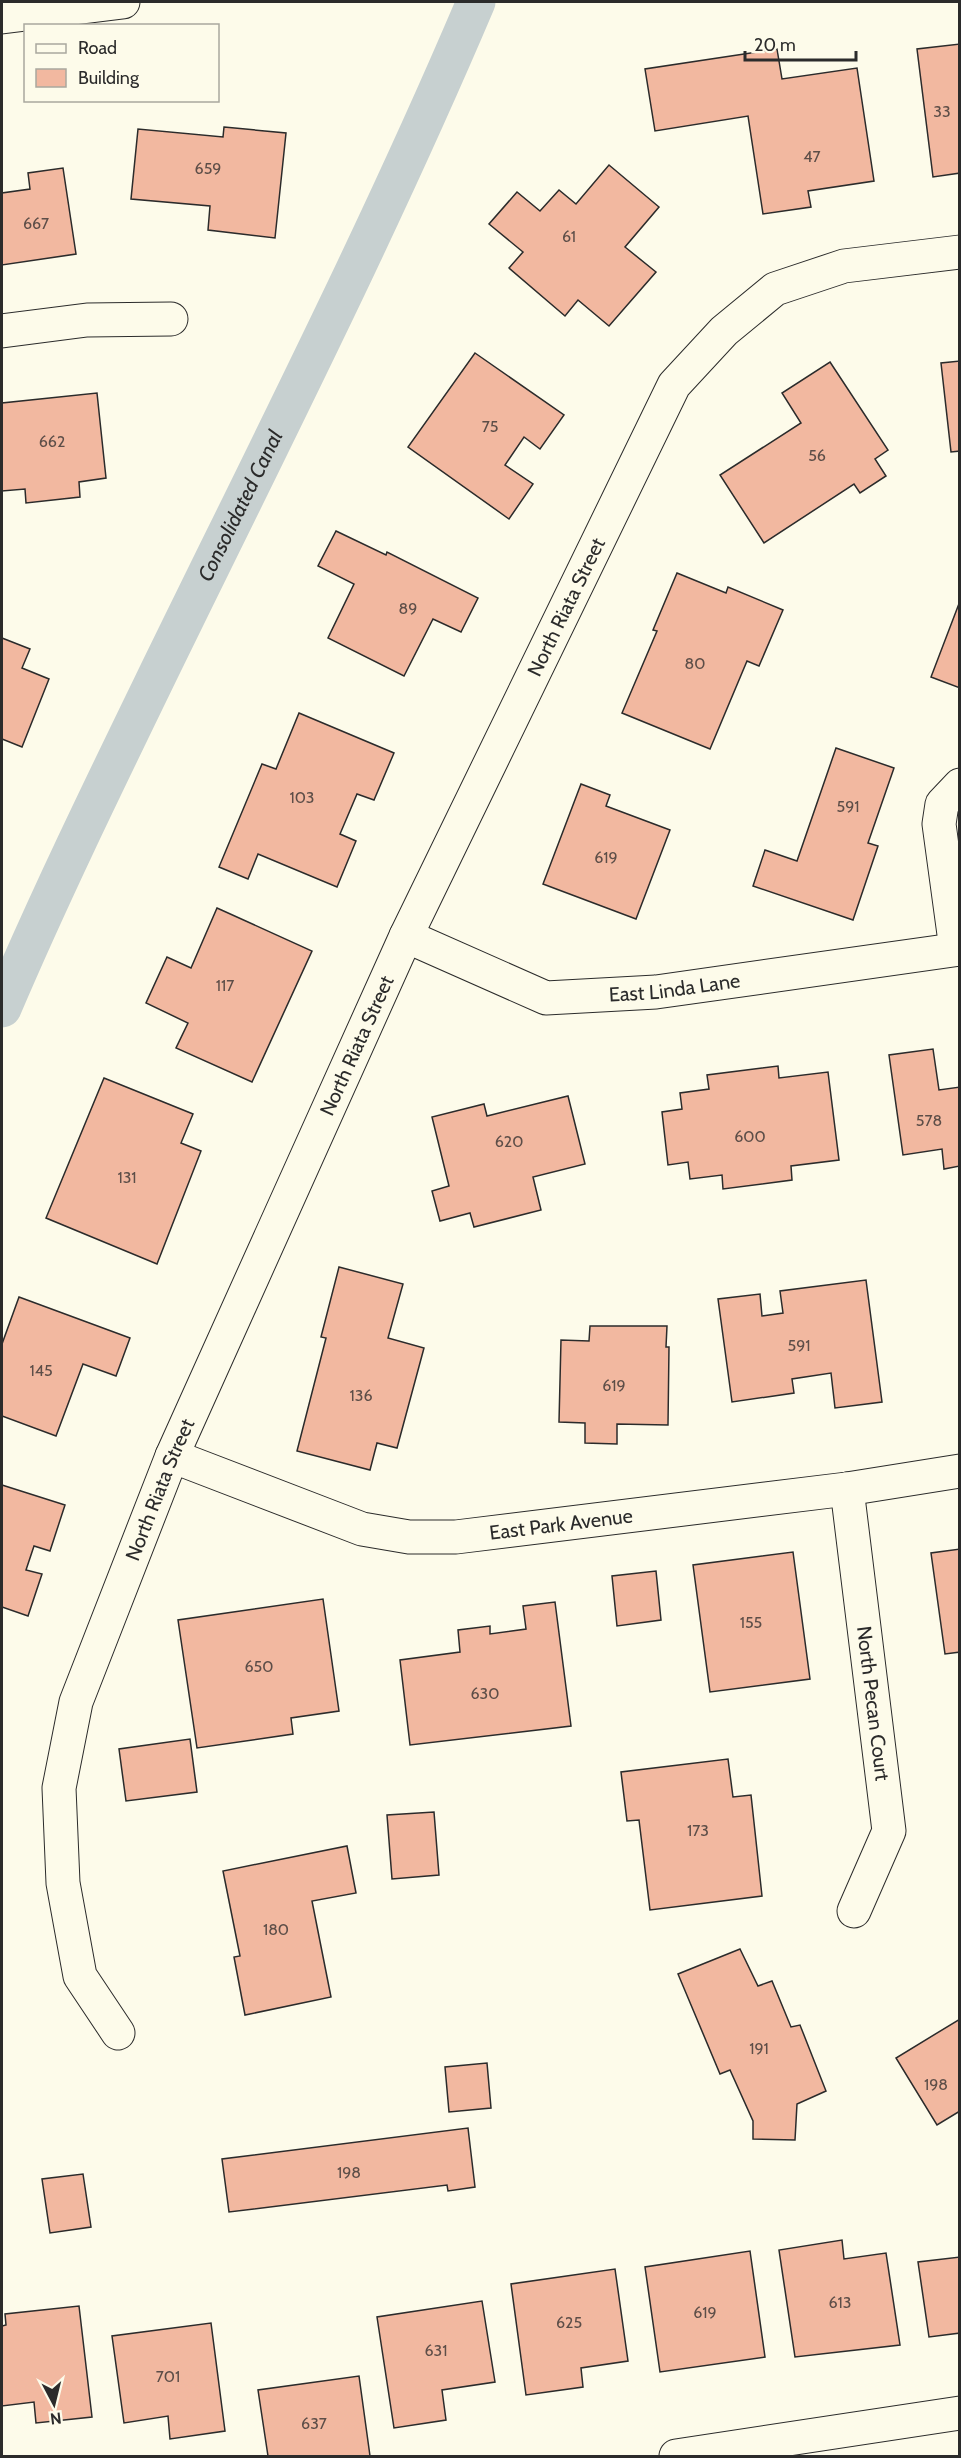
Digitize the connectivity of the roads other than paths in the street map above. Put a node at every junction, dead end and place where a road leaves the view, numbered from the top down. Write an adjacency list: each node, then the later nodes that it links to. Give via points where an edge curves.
1 (123, 2): 2 (street)
2 (2, 17)
3 (960, 252): 7 (street, North Riata Street, via 844,266 775,289 724,331 674,385)
4 (171, 319): 5 (street, via 87,320)
5 (2, 331)
6 (960, 784): 8 (street, East Linda Lane, via 942,804 939,824)
7 (406, 936): 8 (street, East Linda Lane, via 546,998 656,992); 9 (street, North Riata Street)
8 (958, 949)
9 (172, 1456): 11 (street, East Park Avenue, via 363,1530 409,1537 456,1537); 13 (street, North Riata Street, via 76,1702 59,1788 63,1883 80,1976)
10 (960, 1471): 11 (street, East Park Avenue)
11 (847, 1489): 12 (street, North Pecan Court, via 889,1831)
12 (854, 1911)
13 (118, 2033)
14 (960, 2413): 15 (street)
15 (676, 2457)

